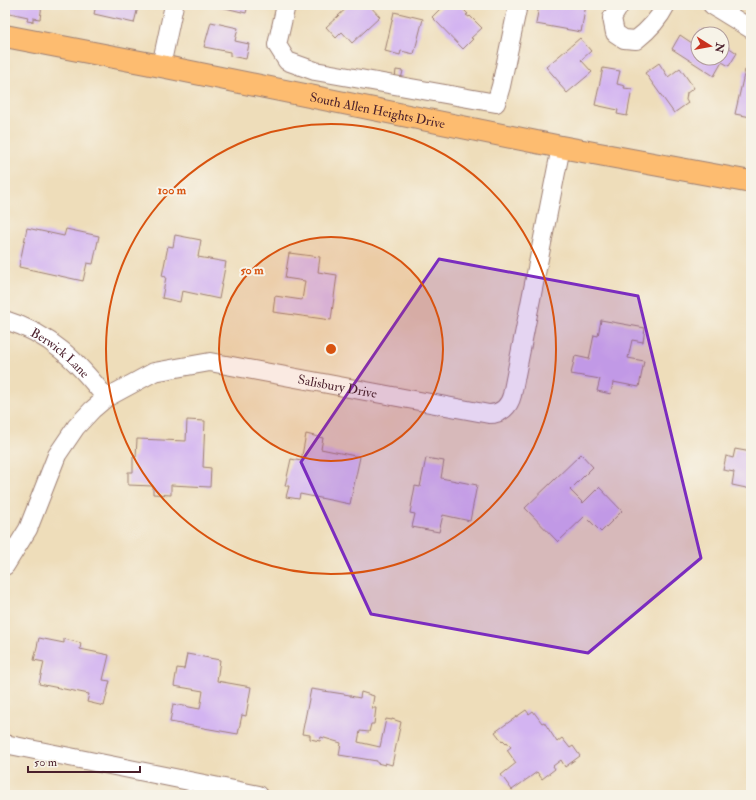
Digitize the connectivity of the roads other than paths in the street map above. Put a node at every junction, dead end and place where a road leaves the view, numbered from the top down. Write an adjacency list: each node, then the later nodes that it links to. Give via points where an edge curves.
1 (174, 5): 10 (street)
2 (286, 5): 3 (street, via 277,46 287,61 315,71 496,103)
3 (518, 5)
4 (620, 5): 5 (street, via 612,18 614,33 624,39 636,40 661,15)
5 (666, 5)
6 (712, 5): 7 (street)
7 (732, 10): 8 (street)
8 (751, 29)
9 (5, 36): 10 (main road, South Allen Heights Drive)
10 (161, 66): 11 (main road, South Allen Heights Drive)
11 (561, 147): 12 (main road, South Allen Heights Drive); 14 (street, Salisbury Drive, via 512,395 510,403 500,412 482,414 210,362 154,372)
12 (751, 182)
13 (5, 320): 14 (street, Berwick Lane, via 36,333 59,347 83,370)
14 (106, 398): 15 (street, Salisbury Drive, via 66,440 51,469 28,529)
15 (5, 566)
16 (5, 744): 17 (street)
17 (259, 795)

